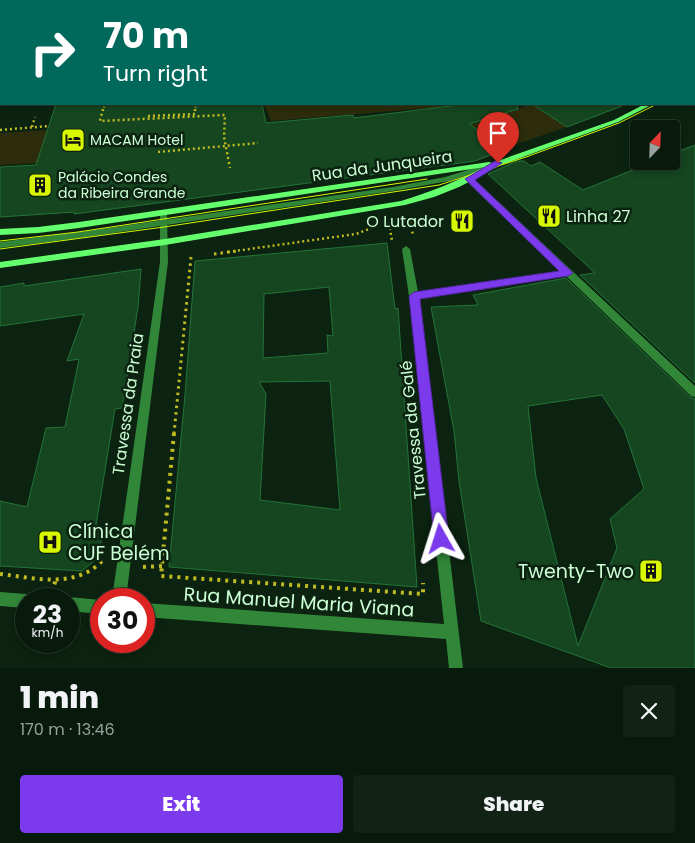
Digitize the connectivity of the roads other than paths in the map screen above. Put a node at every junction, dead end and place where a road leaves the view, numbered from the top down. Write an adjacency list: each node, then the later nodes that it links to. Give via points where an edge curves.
1 (648, 105): 2 (main road, via 616,121)
2 (498, 163): 3 (street)
3 (464, 175): 4 (street, via 393,189); 6 (main road, Rua da Junqueira, via 431,195 402,204); 10 (street)
4 (163, 218): 5 (main road); 6 (street, Travessa da Praia); 7 (street)
5 (0, 232)
6 (165, 242): 9 (main road, Rua da Junqueira); 13 (street, Travessa da Praia)
7 (0, 245)
8 (406, 249): 11 (street, Travessa da Galé)
9 (0, 266)
10 (568, 273): 11 (street); 12 (street)
11 (414, 296): 17 (street, Travessa da Galé)
12 (695, 393)
13 (120, 588)
14 (0, 599): 15 (street)
15 (15, 600)
16 (155, 611): 17 (street, Rua Manuel Maria Viana)
17 (452, 632): 18 (street, Travessa da Galé)
18 (456, 668)

